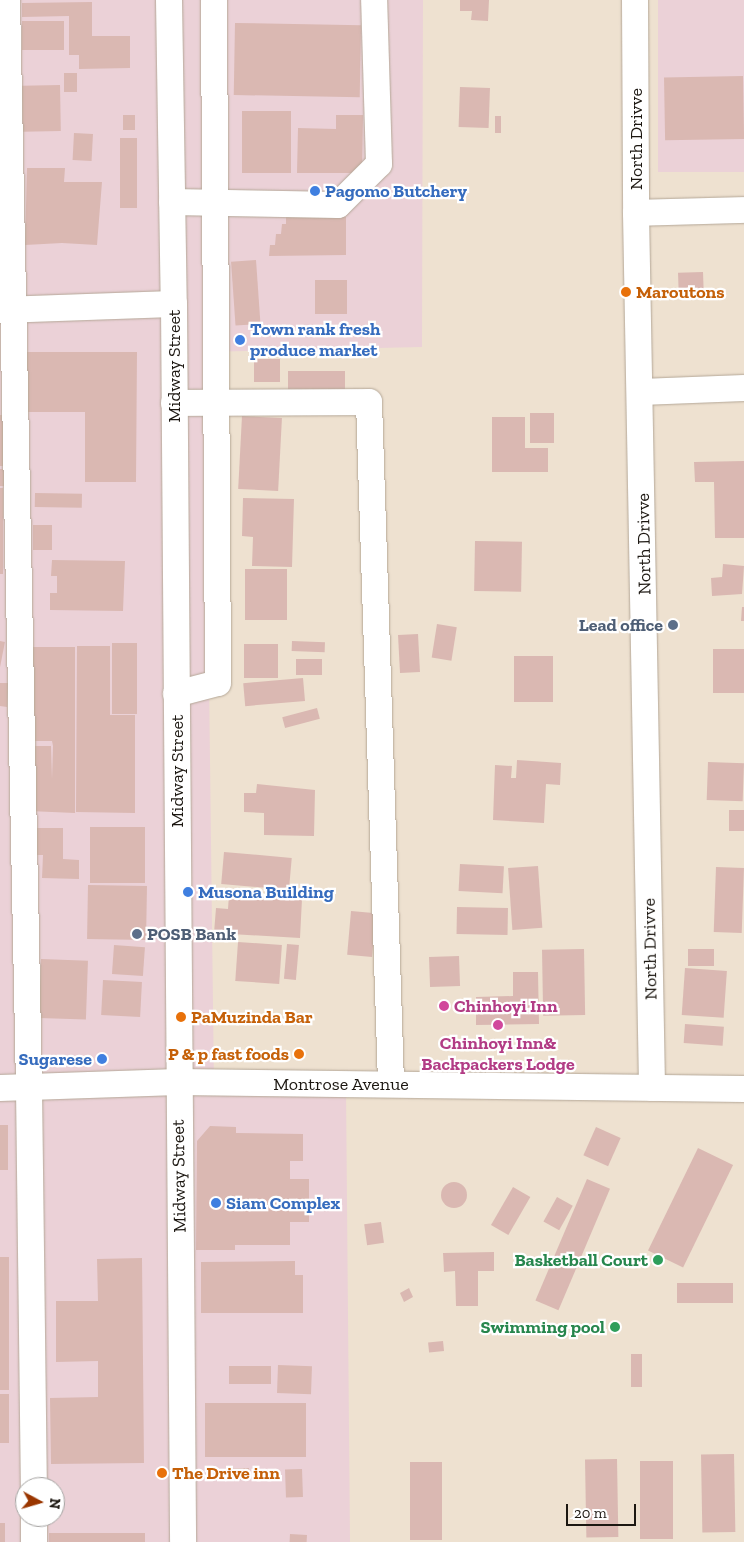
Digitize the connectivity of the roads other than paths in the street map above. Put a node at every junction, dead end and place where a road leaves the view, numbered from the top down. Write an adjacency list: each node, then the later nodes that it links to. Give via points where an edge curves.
1 (7, 0): 11 (street)
2 (169, 0): 6 (street, Midway Street)
3 (214, 0): 7 (street)
4 (374, 0): 7 (street, via 379,164 338,205)
5 (635, 0): 9 (street, North Drivve)
6 (172, 202): 7 (street); 10 (street, Midway Street)
7 (217, 204): 14 (street)
8 (744, 210): 9 (street)
9 (636, 214): 13 (street, North Drivve)
10 (174, 304): 11 (street); 15 (street, Midway Street)
11 (6, 310): 20 (street)
12 (744, 388): 13 (street)
13 (641, 392): 21 (street, North Drivve)
14 (217, 402): 15 (street); 16 (street, via 218,683); 18 (street, via 369,402)
15 (174, 403): 16 (street, Midway Street)
16 (176, 694): 17 (street, Midway Street)
17 (178, 1082): 18 (street, Montrose Avenue); 20 (street, Montrose Avenue); 26 (street, Midway Street)
18 (391, 1084): 21 (street, Montrose Avenue)
19 (0, 1088): 20 (street, Montrose Avenue)
20 (29, 1088): 23 (street)
21 (652, 1088): 22 (street, Montrose Avenue)
22 (744, 1089)
23 (34, 1477)
24 (34, 1527): 25 (street)
25 (34, 1542)
26 (182, 1542)

